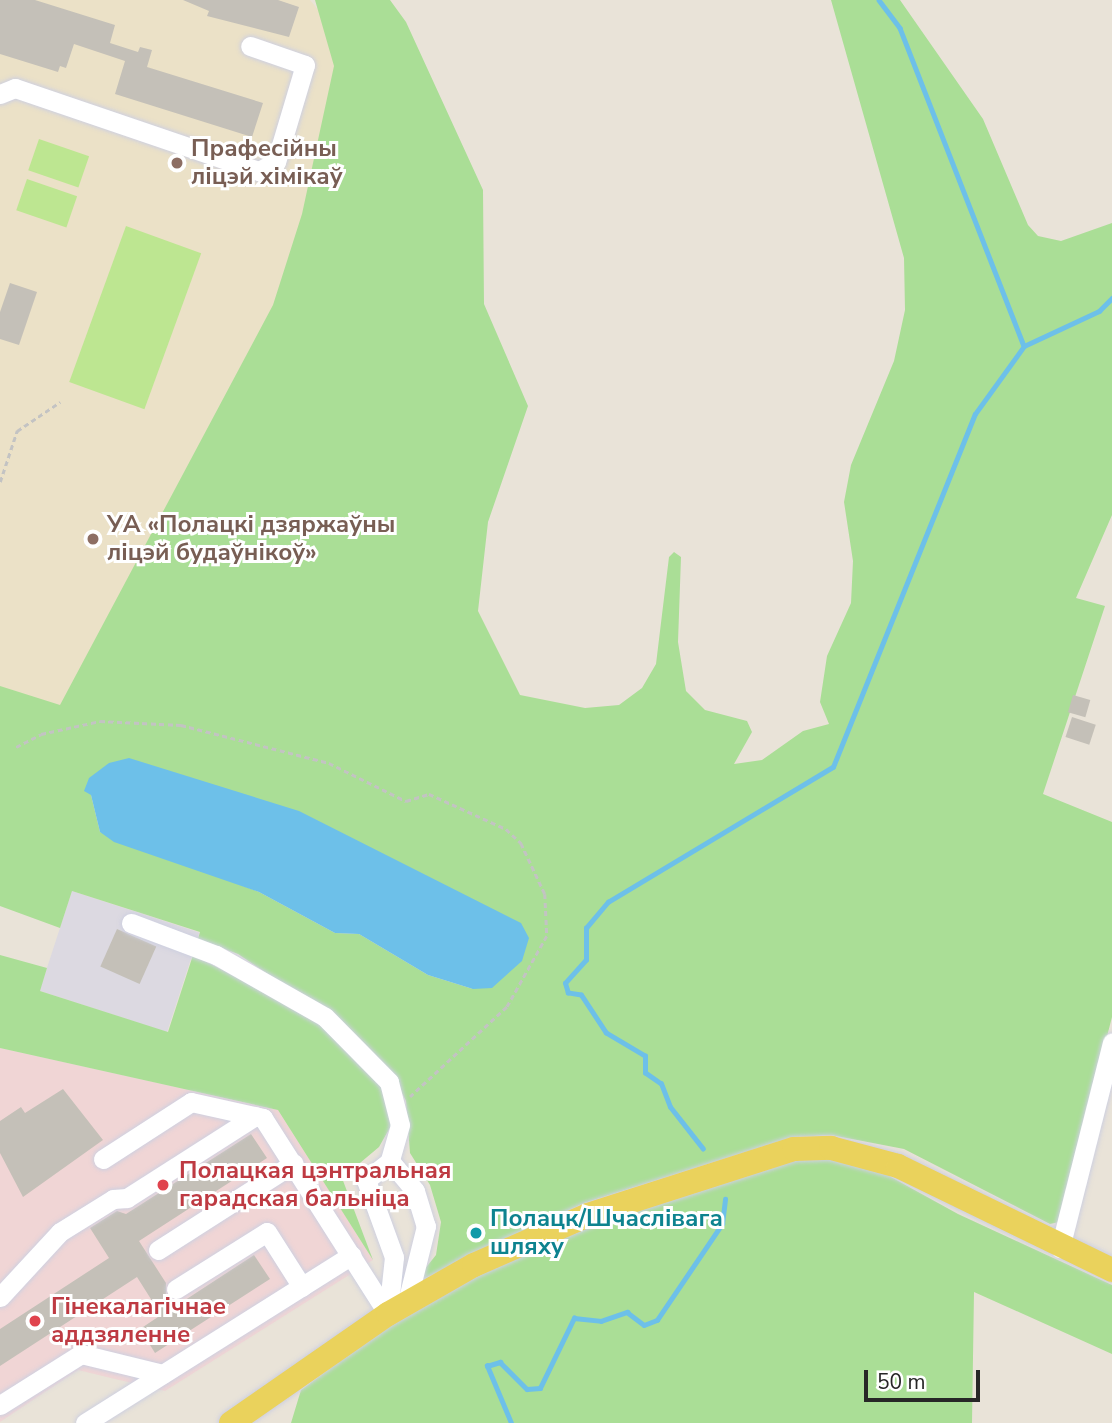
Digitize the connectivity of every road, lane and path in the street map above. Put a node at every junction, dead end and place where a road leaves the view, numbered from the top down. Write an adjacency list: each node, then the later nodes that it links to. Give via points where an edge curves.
1 (250, 46): 2 (street, via 305,65 276,162 259,171 15,88)
2 (0, 94)
3 (60, 402): 4 (path, via 17,431)
4 (0, 482)
5 (16, 747): 8 (path, via 41,734 100,721 181,725 329,763 406,801 429,794 506,829 522,843 545,894 547,936 507,1007)
6 (131, 923): 8 (street, via 216,955 325,1017 379,1068)
7 (1112, 1042): 13 (street)
8 (399, 1105): 11 (street)
9 (255, 1116): 10 (street, via 191,1102); 12 (street, via 270,1122); 19 (street, via 127,1198 113,1199 60,1232)
10 (103, 1159)
11 (390, 1161): 20 (street, via 415,1191 426,1226); 20 (street, via 366,1180 394,1257)
12 (294, 1163): 14 (street); 15 (street)
13 (1060, 1248): 16 (main road); 20 (main road, via 898,1166 831,1147 762,1157 532,1237)
14 (158, 1250)
15 (352, 1255): 17 (street); 20 (street)
16 (1112, 1270)
17 (302, 1287): 18 (street, via 267,1232); 21 (street)
18 (176, 1289)
19 (0, 1297)
20 (397, 1308): 24 (main road)
21 (163, 1374): 22 (street, via 81,1354); 23 (street)
22 (0, 1405)
23 (85, 1423)
24 (232, 1423)

